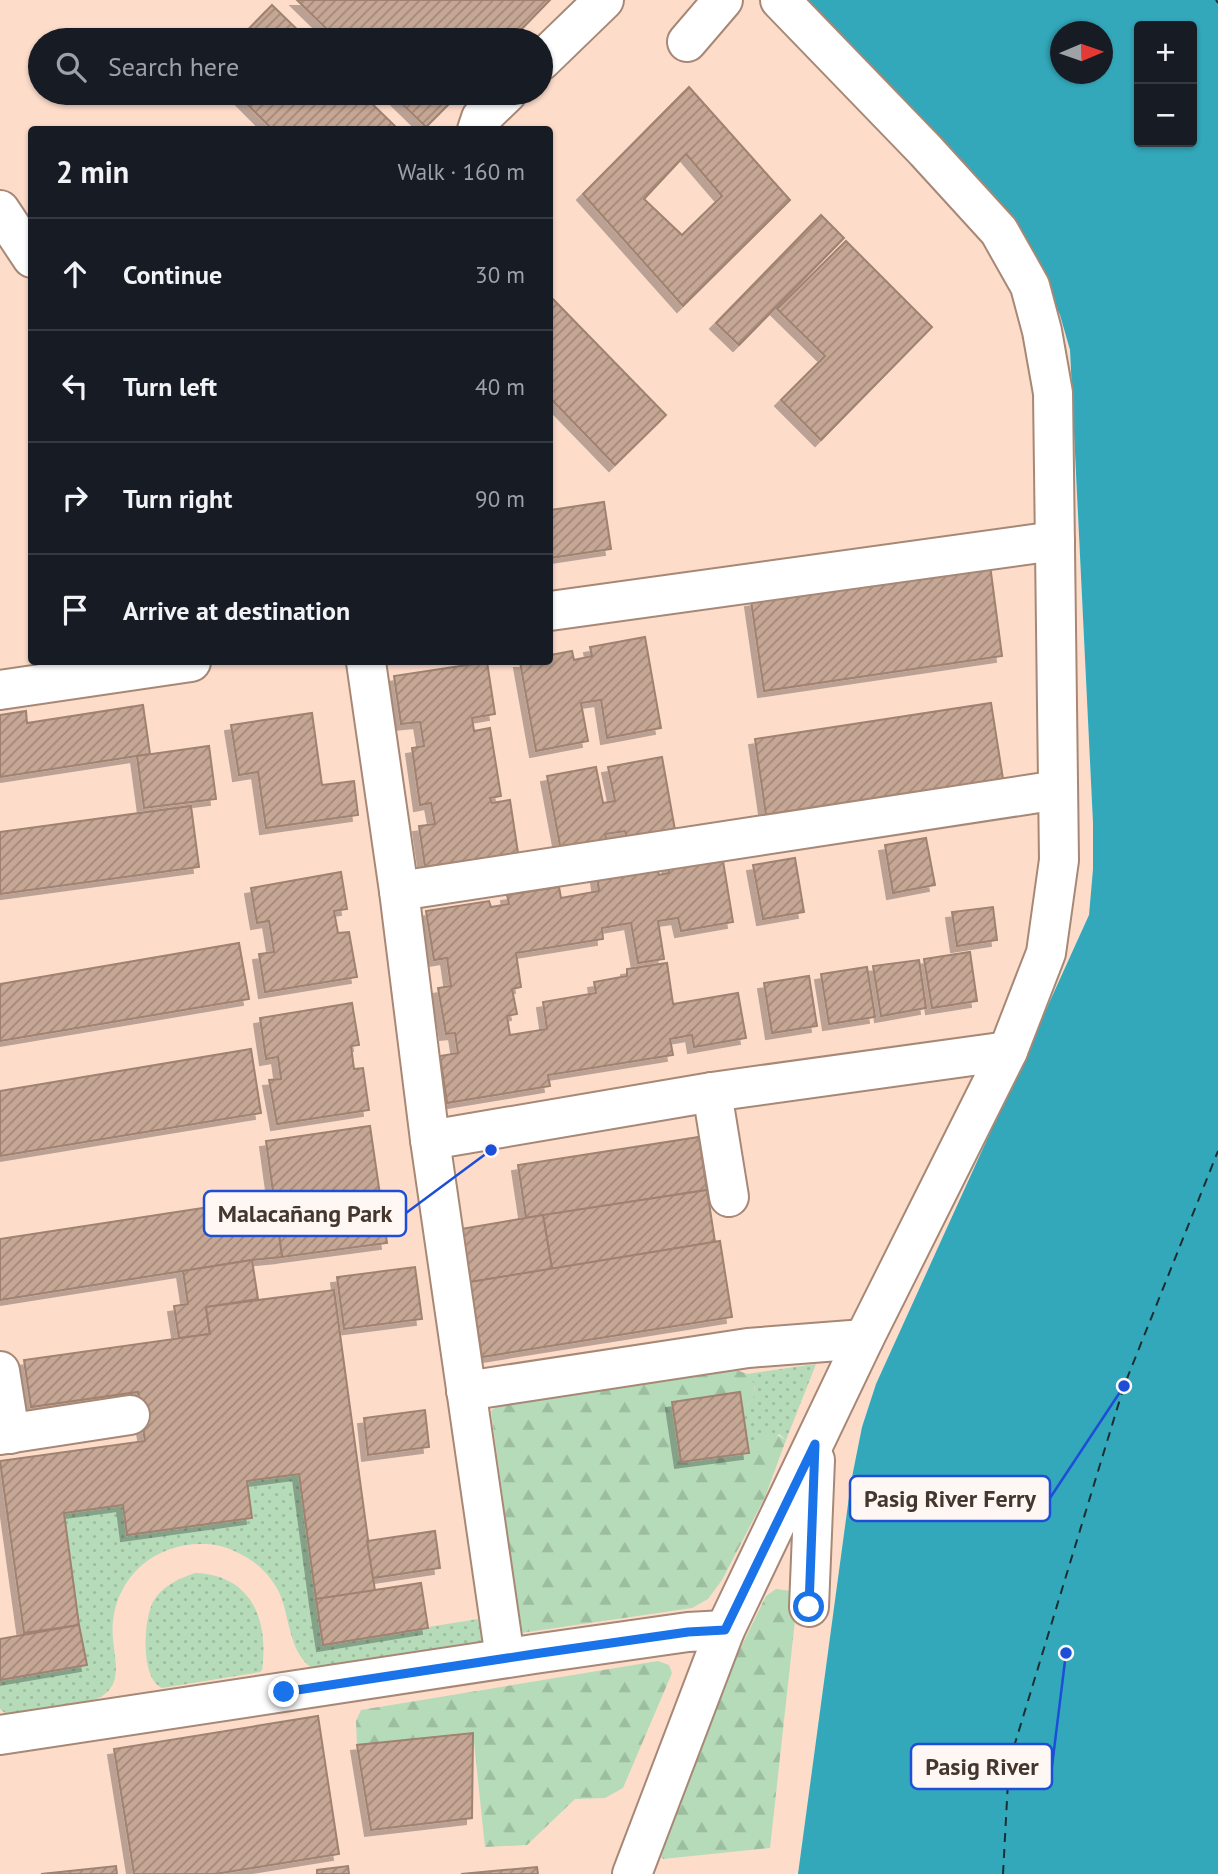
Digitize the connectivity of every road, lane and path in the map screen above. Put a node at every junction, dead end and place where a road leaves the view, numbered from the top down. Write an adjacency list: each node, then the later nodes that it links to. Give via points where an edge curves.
1 (604, 0): 5 (lane)
2 (723, 0): 4 (lane)
3 (780, 0): 10 (lane, via 999,231 1030,286 1053,393)
4 (687, 42)
5 (553, 49)
6 (495, 105): 7 (lane)
7 (478, 126)
8 (2, 217): 9 (lane)
9 (28, 253)
10 (1055, 541): 11 (lane); 15 (lane)
11 (553, 611)
12 (158, 665): 14 (lane)
13 (366, 665): 16 (lane)
14 (5, 679)
15 (1058, 790): 16 (lane); 17 (lane, via 1059,860 1046,953)
16 (399, 891): 19 (lane)
17 (1008, 1051): 18 (lane); 21 (lane)
18 (712, 1092): 19 (lane); 20 (lane)
19 (430, 1140): 23 (lane)
20 (729, 1197)
21 (864, 1339): 23 (lane, via 748,1348); 26 (lane)
22 (0, 1371): 25 (lane)
23 (466, 1391): 29 (lane)
24 (130, 1415): 25 (lane)
25 (5, 1434)
26 (815, 1444): 27 (lane); 28 (lane)
27 (809, 1607)
28 (725, 1630): 29 (lane); 31 (lane)
29 (505, 1658): 30 (lane)
30 (0, 1735)
31 (632, 1874)

